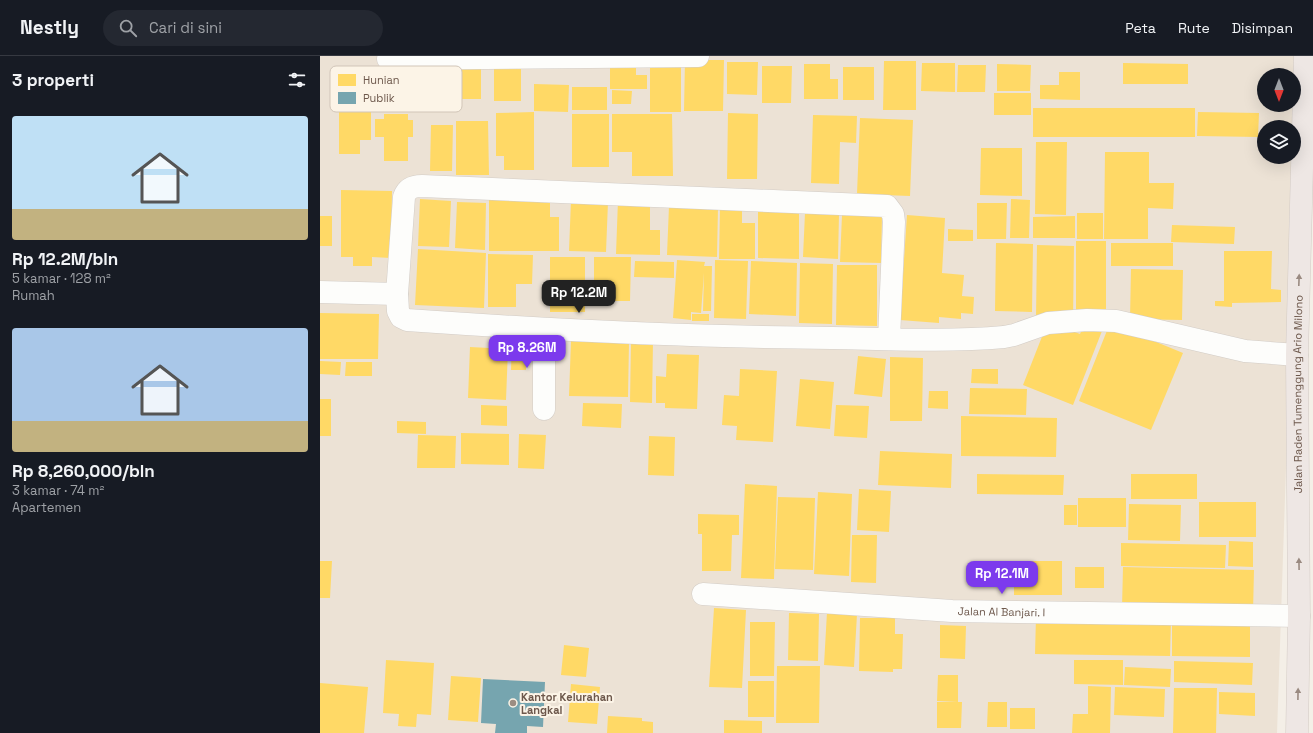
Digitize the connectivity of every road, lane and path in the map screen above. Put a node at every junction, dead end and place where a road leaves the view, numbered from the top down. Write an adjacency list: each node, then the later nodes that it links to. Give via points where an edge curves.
1 (698, 56): 3 (street)
2 (1305, 56): 8 (highway, Jalan Raden Tumenggung Ario Milono, one-way to 2)
3 (388, 59)
4 (320, 292): 5 (street)
5 (398, 294): 6 (street, via 398,311 401,317 407,320); 7 (street, via 404,197 406,191 416,186 887,206 893,214 894,222)
6 (544, 329): 7 (street, via 727,338); 9 (street)
7 (889, 339): 8 (street, via 1004,337 1048,323 1087,320 1124,322 1245,351)
8 (1296, 355): 11 (highway, Jalan Raden Tumenggung Ario Milono, one-way to 8)
9 (544, 409)
10 (703, 594): 11 (street, Jalan Al Banjari. I, via 952,611)
11 (1299, 616): 12 (highway, Jalan Raden Tumenggung Ario Milono, one-way to 11)
12 (1297, 733)

